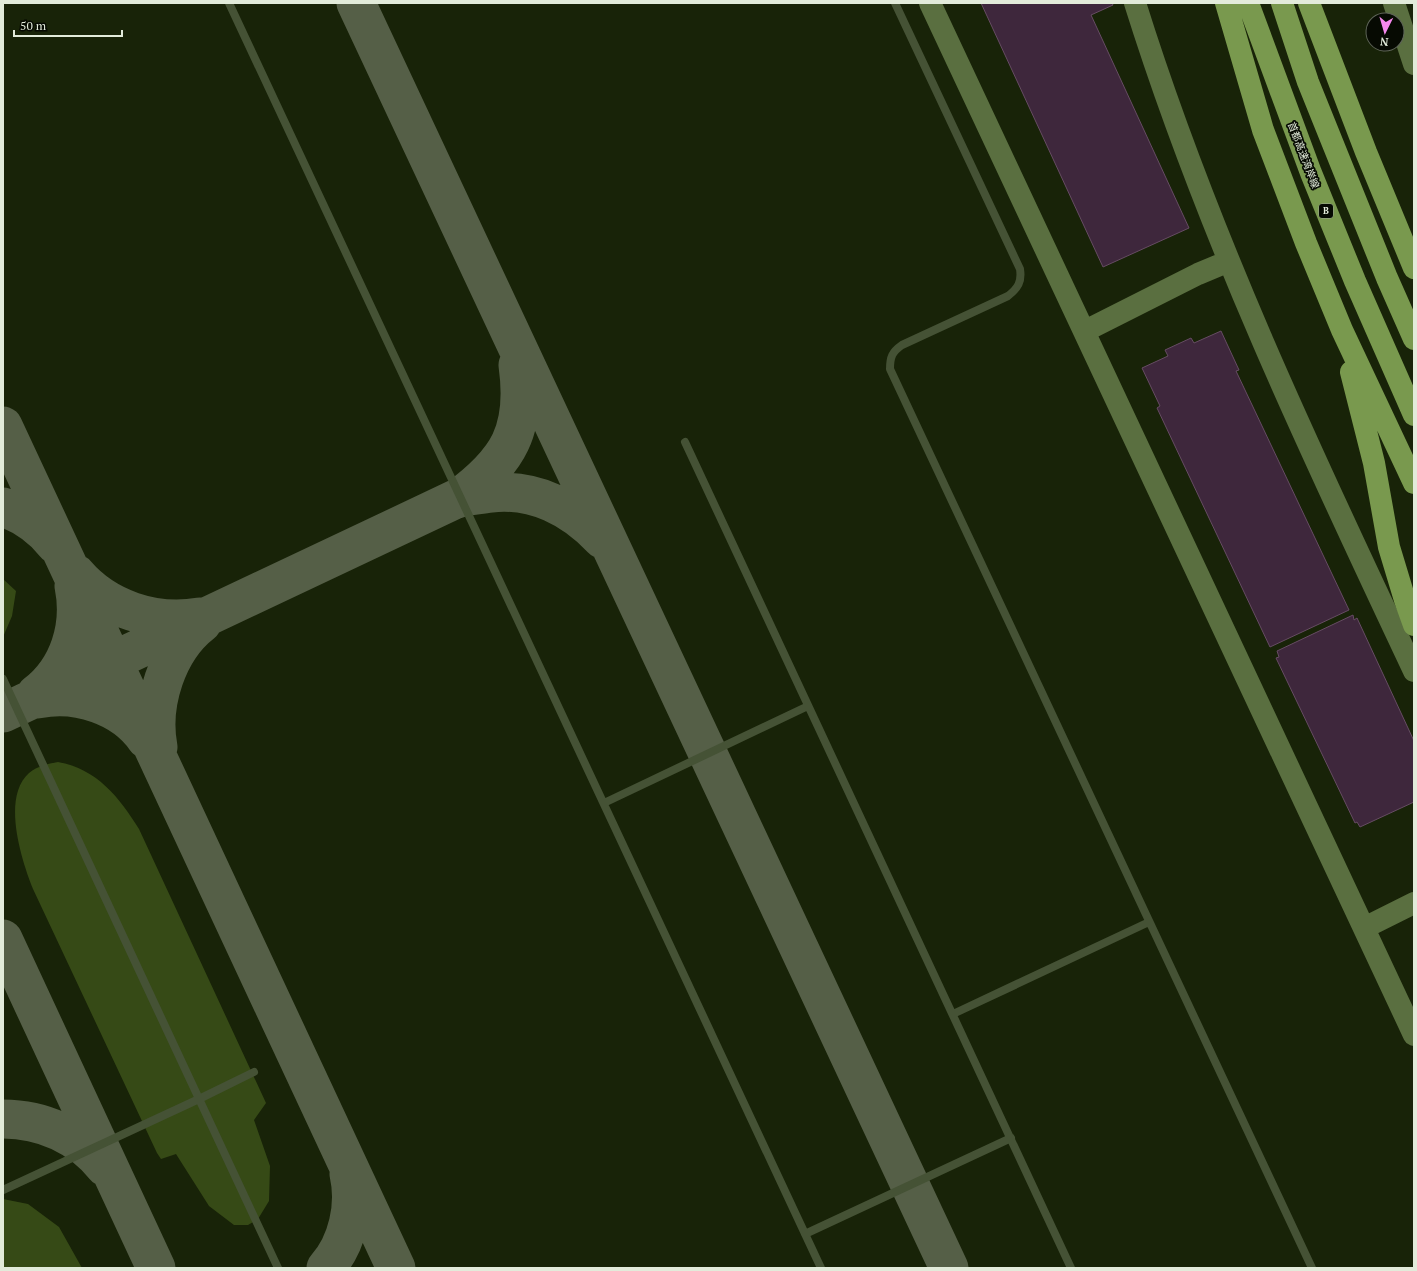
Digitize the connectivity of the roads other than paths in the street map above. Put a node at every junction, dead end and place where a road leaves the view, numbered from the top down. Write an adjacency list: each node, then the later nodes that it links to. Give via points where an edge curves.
1 (229, 3): 23 (lane)
2 (895, 3): 26 (lane, via 1020,269 1021,277 1019,286 1008,296 902,345 891,357 890,369)
3 (930, 3): 14 (street)
4 (1135, 3): 11 (street, via 1158,77)
5 (1226, 3): 13 (highway, via 1262,130)
6 (1248, 3): 16 (highway, 首都高速湾岸線 / B, via 1314,180)
7 (1282, 3): 15 (highway, via 1308,82)
8 (1309, 3): 12 (highway)
9 (1394, 3): 10 (street)
10 (1414, 64)
11 (1228, 261): 14 (street); 20 (street, via 1312,452)
12 (1414, 268)
13 (1342, 330): 18 (highway); 19 (highway, via 1374,463 1389,546)
14 (1085, 331): 27 (street)
15 (1414, 339)
16 (1414, 415)
17 (685, 442): 22 (lane)
18 (1414, 484)
19 (1414, 625)
20 (1414, 671)
21 (3, 679): 31 (lane)
22 (808, 706): 23 (lane); 28 (lane)
23 (604, 803): 34 (lane)
24 (1414, 903): 27 (street)
25 (1414, 913): 27 (street)
26 (1149, 922): 28 (lane); 38 (lane)
27 (1365, 932): 29 (street)
28 (953, 1014): 32 (lane)
29 (1414, 1035)
30 (254, 1072): 31 (lane)
31 (199, 1100): 33 (lane); 35 (lane)
32 (1011, 1138): 34 (lane); 37 (lane)
33 (3, 1190)
34 (805, 1234): 36 (lane)
35 (278, 1268)
36 (821, 1268)
37 (1071, 1268)
38 (1312, 1268)

